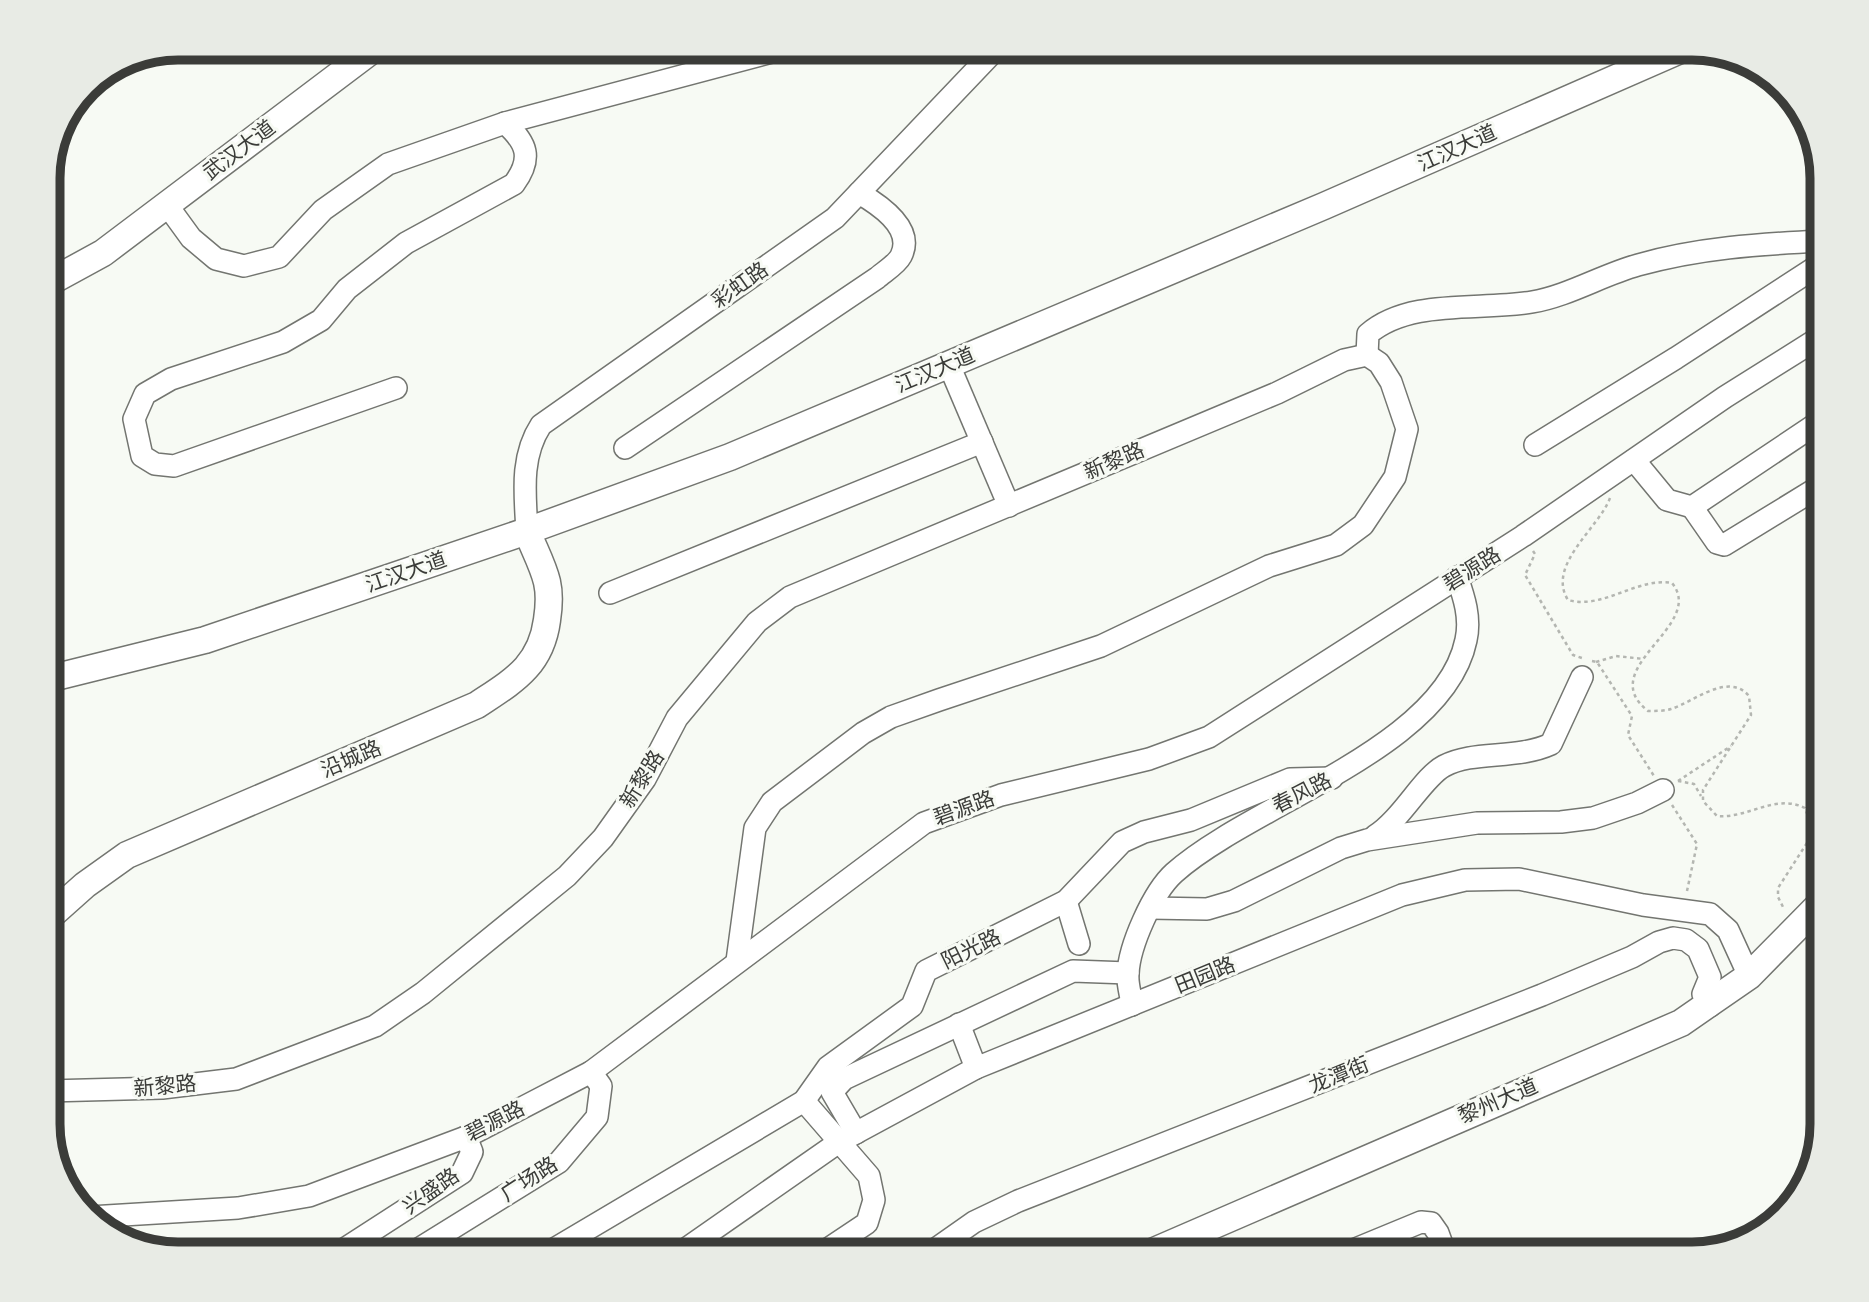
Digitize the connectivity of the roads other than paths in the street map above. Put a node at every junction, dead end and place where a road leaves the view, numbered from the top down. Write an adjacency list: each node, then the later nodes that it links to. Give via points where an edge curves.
1 (359, 60): 7 (main road, 武汉大道)
2 (742, 60): 5 (street)
3 (986, 60): 6 (street, 彩虹路)
4 (1657, 60): 13 (main road, 江汉大道)
5 (505, 123): 7 (street, via 388,164 323,210 279,257 244,266 216,259 191,238); 14 (street, via 522,139 525,153 524,170 514,184 406,243 347,289 321,320 283,342 171,379 145,394 134,419 136,438 142,456 155,464 174,466)
6 (859, 193): 18 (street, via 891,215 903,246 901,257 877,278); 23 (street, 彩虹路, via 835,218 541,425 531,440 525,472)
7 (167, 205): 10 (main road, 武汉大道, via 103,253)
8 (1810, 242): 12 (street, via 1693,251 1636,265 1533,302 1406,315 1381,323 1368,334)
9 (1810, 270): 17 (street)
10 (60, 276)
11 (1810, 344): 19 (street, 碧源路)
12 (1367, 355): 21 (street, 新黎路, via 1344,360); 36 (street, via 1379,363 1391,382 1407,429 1395,477 1363,525 1336,545 1269,566 1120,639 915,709 863,733 772,802 755,828)
13 (949, 365): 16 (street); 23 (main road, 江汉大道, via 730,457)
14 (396, 388)
15 (1810, 428): 22 (street)
16 (982, 442): 21 (street); 25 (street)
17 (1535, 445)
18 (625, 448)
19 (1634, 460): 22 (street, via 1667,500); 24 (street, 碧源路)
20 (1810, 492): 22 (street, via 1724,545 1713,538)
21 (1009, 506): 44 (street, 新黎路, via 790,597 757,622 677,718 645,779 603,838 567,876 423,993 375,1026 236,1079 162,1088)
22 (1692, 507)
23 (527, 531): 27 (main road, 江汉大道, via 205,640); 32 (main road, 沿城路, via 550,601 544,640 533,662 508,685 477,705 127,855)
24 (1457, 577): 28 (street, 春风路, via 1467,609 1467,639 1453,676 1419,715); 36 (street, 碧源路, via 1209,737 1149,759 1001,795 924,823)
25 (610, 593)
26 (1589, 669): 30 (street, via 1550,744 1531,753 1441,767 1388,828)
27 (60, 676)
28 (1332, 778): 31 (street, 阳光路, via 1290,779 1191,820 1133,836); 33 (street, 春风路, via 1260,814 1172,874)
29 (1670, 785): 30 (street, via 1626,808 1593,818 1477,822)
30 (1367, 841): 33 (street, via 1341,848 1234,901 1207,909)
31 (1066, 901): 35 (street); 45 (street, 阳光路, via 926,971 912,1006 828,1067)
32 (60, 907)
33 (1150, 908): 37 (street, 春风路)
34 (1810, 915): 38 (main road, 黎州大道)
35 (1079, 944)
36 (737, 961): 43 (street, 碧源路)
37 (1128, 973): 39 (street, 春风路); 41 (street, via 1073,971)
38 (1749, 976): 39 (street, 田园路, via 1728,930 1710,914 1518,879 1465,880 1402,895); 40 (main road, 黎州大道)
39 (1132, 1005): 42 (street, 田园路)
40 (1710, 1006): 54 (street, 龙潭街, via 1703,994 1710,977 1698,949 1686,940 1659,942 1542,995 1018,1201); 55 (main road, 黎州大道, via 1644,1041)
41 (958, 1024): 42 (street); 47 (street, via 844,1079 832,1092)
42 (976, 1068): 47 (street, 田园路)
43 (591, 1072): 46 (street, 碧源路); 50 (street, 广场路, via 601,1086 597,1117 559,1162)
44 (60, 1091)
45 (804, 1101): 47 (street); 51 (street, 阳光路)
46 (466, 1137): 48 (street, 碧源路, via 309,1196 238,1208); 49 (street, 兴盛路, via 472,1152 462,1173)
47 (848, 1137): 52 (street, 田园路); 53 (street, via 869,1176 874,1200 867,1223)
48 (104, 1216)
49 (355, 1242)
50 (430, 1242)
51 (566, 1242)
52 (696, 1242)
53 (838, 1242)
54 (946, 1242)
55 (1175, 1242)
56 (1373, 1242): 57 (street, via 1421,1222 1430,1223)
57 (1441, 1242)

